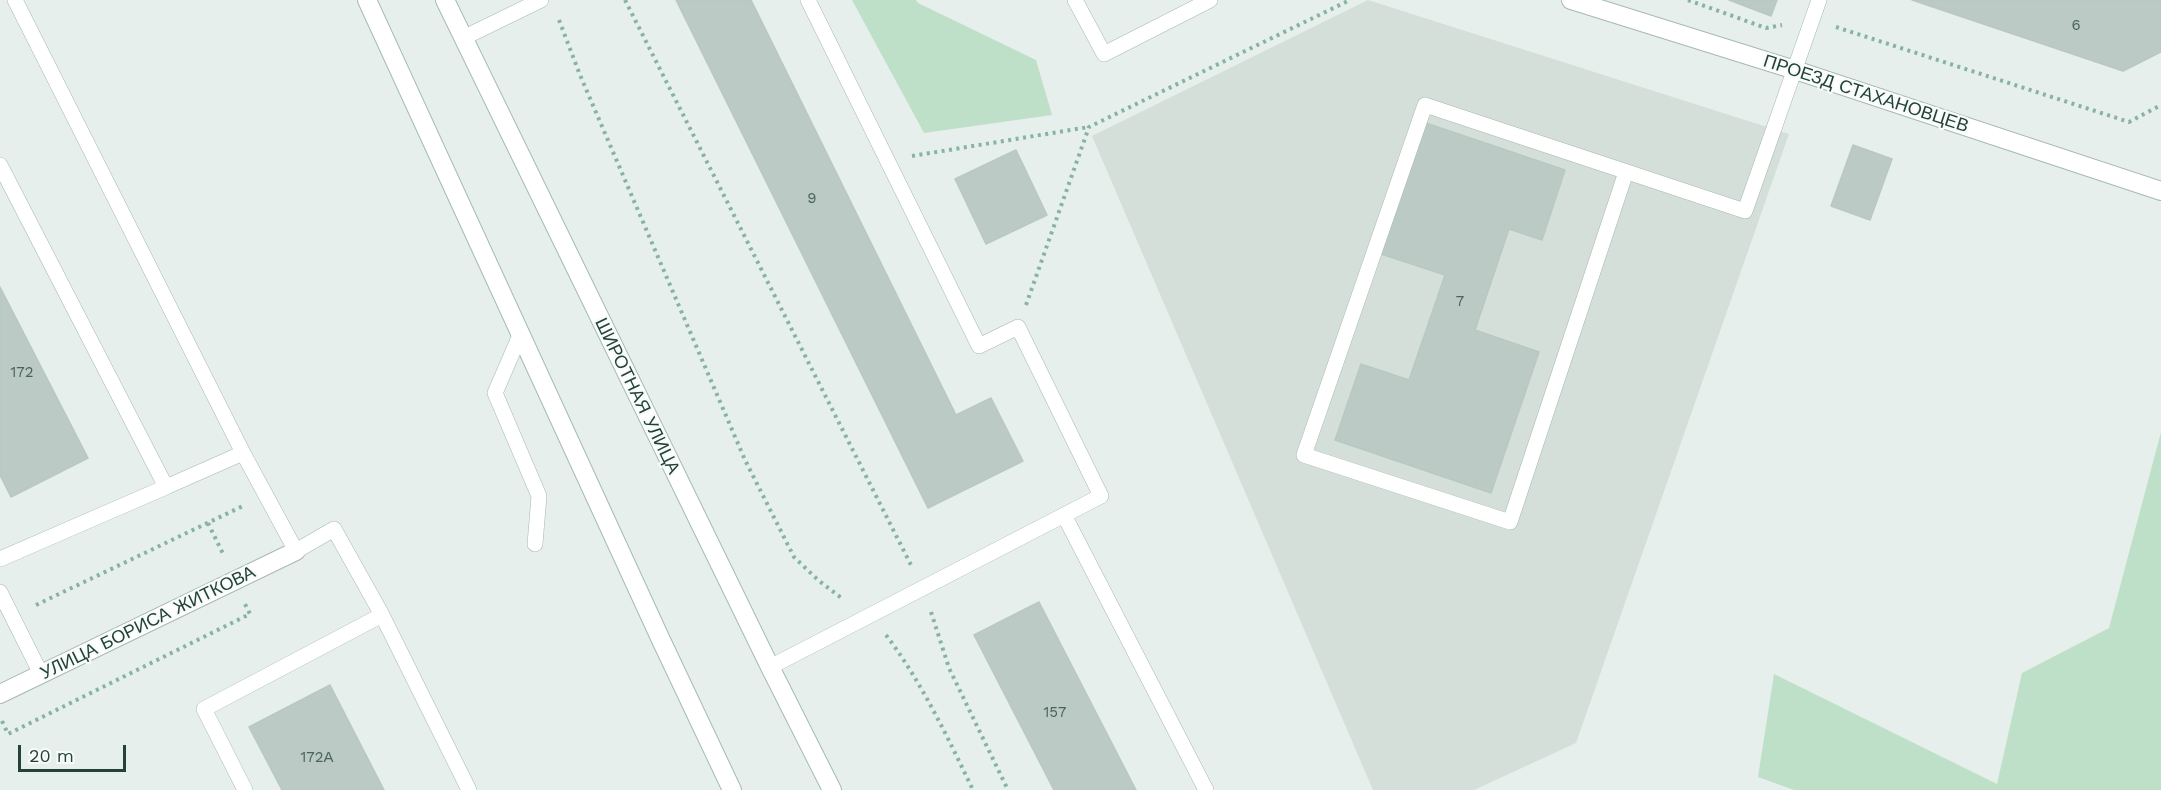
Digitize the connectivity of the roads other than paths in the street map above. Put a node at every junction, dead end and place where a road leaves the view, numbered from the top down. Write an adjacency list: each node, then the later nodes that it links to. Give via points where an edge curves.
1 (15, 0): 16 (lane)
2 (367, 0): 15 (main road)
3 (445, 0): 10 (main road, ШИРОТНАЯ УЛИЦА)
4 (541, 0): 10 (lane)
5 (808, 0): 18 (lane, via 979,346 1018,327 1101,496)
6 (1075, 0): 7 (lane, via 1104,54)
7 (1210, 0)
8 (1571, 0): 11 (main road, ПРОЕЗД СТАХАНОВЦЕВ)
9 (1819, 0): 11 (lane)
10 (463, 38): 24 (main road, ШИРОТНАЯ УЛИЦА)
11 (1794, 70): 13 (lane, via 1745,211); 14 (main road, ПРОЕЗД СТАХАНОВЦЕВ)
12 (0, 165): 17 (lane)
13 (1626, 172): 13 (lane, via 1425,105 1304,454 1510,522)
14 (2161, 191)
15 (521, 333): 19 (lane, via 495,393 539,496); 29 (main road)
16 (243, 453): 17 (lane); 20 (lane)
17 (166, 487): 21 (lane)
18 (1064, 514): 24 (lane); 31 (lane)
19 (535, 544)
20 (296, 551): 23 (lane, via 334,529); 25 (main road, УЛИЦА БОРИСА ЖИТКОВА)
21 (0, 559)
22 (0, 592): 25 (lane)
23 (382, 615): 27 (lane, via 204,708); 28 (lane)
24 (770, 667): 30 (main road, ШИРОТНАЯ УЛИЦА)
25 (41, 674): 26 (main road, УЛИЦА БОРИСА ЖИТКОВА)
26 (0, 694)
27 (245, 790)
28 (469, 790)
29 (732, 790)
30 (832, 790)
31 (1206, 790)

